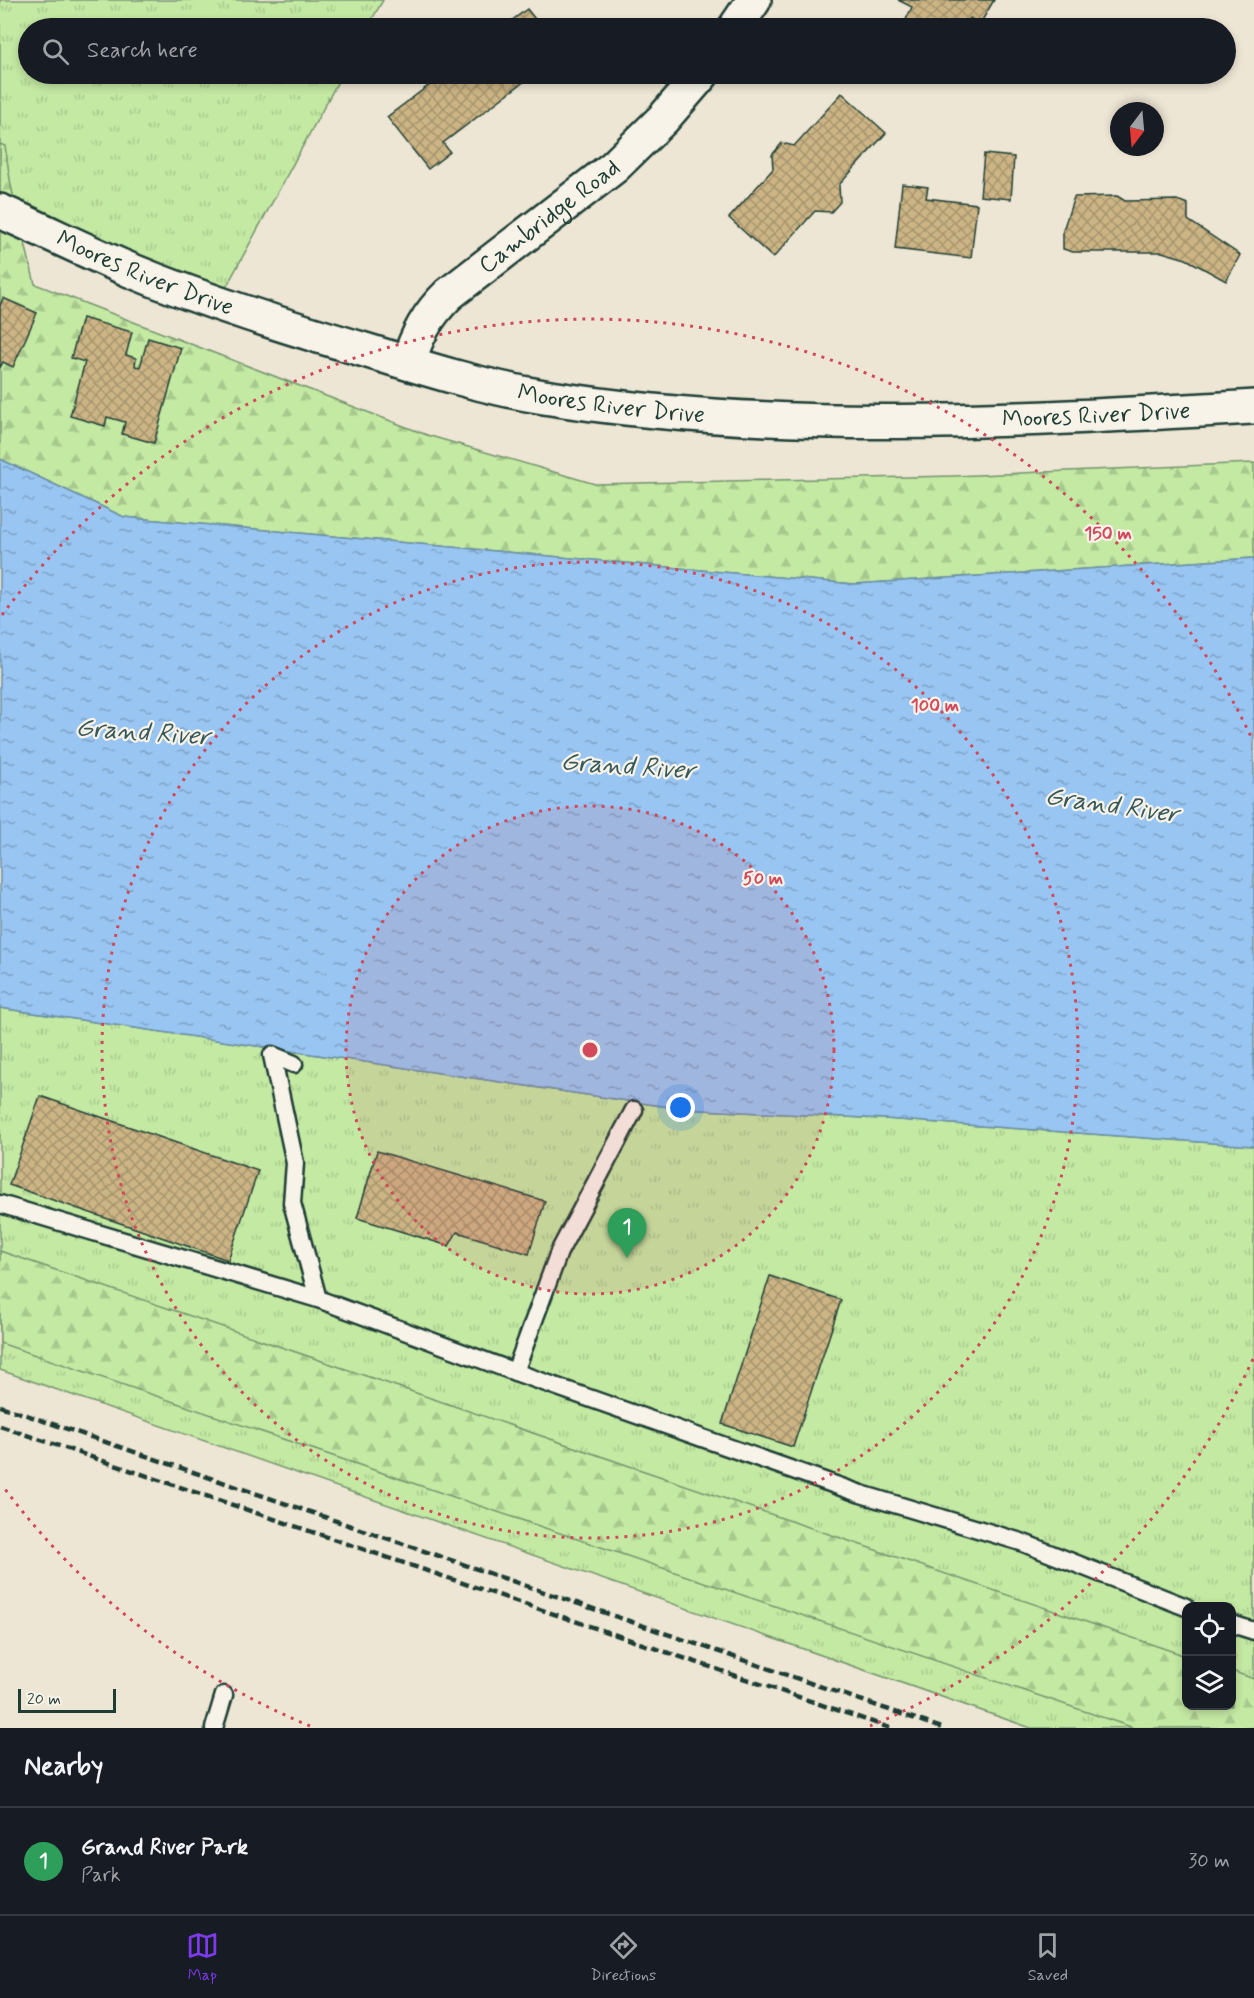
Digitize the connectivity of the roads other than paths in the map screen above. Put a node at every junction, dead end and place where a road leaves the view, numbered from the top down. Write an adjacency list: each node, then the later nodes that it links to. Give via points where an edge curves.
1 (754, 0): 2 (street)
2 (742, 18)
3 (694, 84): 5 (street, Cambridge Road, via 614,167 448,294 418,333)
4 (0, 211): 5 (street, Moores River Drive, via 131,270 264,319)
5 (408, 363): 6 (street, Moores River Drive, via 541,396 651,412 809,421 1010,422)
6 (1254, 407)
7 (294, 1064): 10 (lane, via 272,1055 295,1163 292,1203)
8 (634, 1110): 11 (lane, via 559,1252)
9 (0, 1204): 10 (lane)
10 (318, 1299): 11 (lane)
11 (515, 1372): 12 (lane, via 861,1494 1021,1542)
12 (1182, 1605)
13 (1236, 1625): 14 (lane)
14 (1254, 1631)
15 (224, 1695): 16 (lane)
16 (214, 1728)

